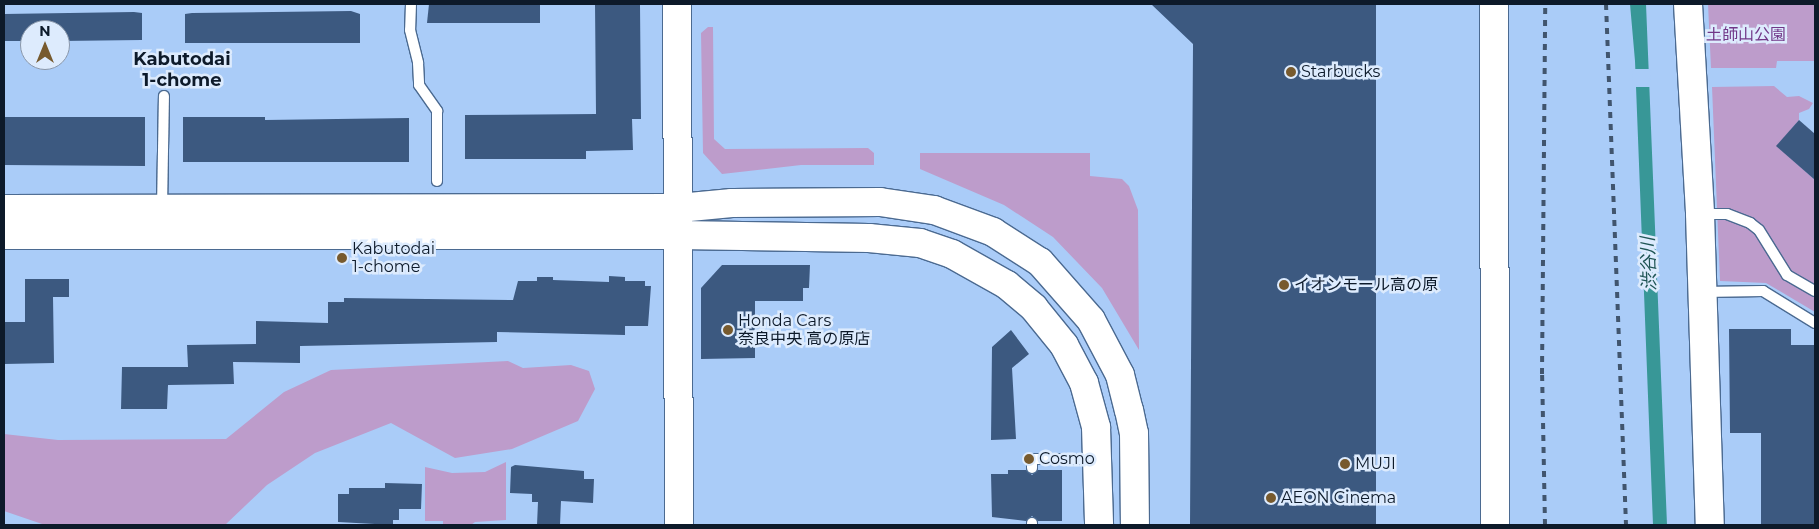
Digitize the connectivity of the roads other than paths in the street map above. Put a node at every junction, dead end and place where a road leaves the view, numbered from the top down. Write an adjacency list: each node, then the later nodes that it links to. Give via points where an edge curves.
1 (411, 4): 6 (lane, via 410,30 418,63 419,86 436,111)
2 (677, 4): 7 (street)
3 (1494, 4): 21 (street)
4 (1688, 4): 10 (street)
5 (164, 96): 8 (lane)
6 (436, 181)
7 (679, 208): 8 (street); 12 (street); 20 (street, via 748,203 880,202 915,206 950,214 993,232 1040,262 1080,304 1120,375 1134,433)
8 (162, 209): 9 (street)
9 (4, 210)
10 (1700, 214): 13 (lane, via 1728,214 1750,223 1759,230 1787,276); 14 (street)
11 (4, 235): 12 (street)
12 (678, 235): 16 (street, via 896,239 938,249 966,261 1019,295 1064,345 1084,383 1096,427); 18 (street)
13 (1815, 291)
14 (1702, 292): 15 (lane, via 1763,291); 22 (street)
15 (1815, 323)
16 (1099, 459): 17 (lane, via 1032,459); 19 (street)
17 (1032, 468)
18 (679, 525)
19 (1099, 525)
20 (1135, 525)
21 (1495, 525)
22 (1710, 525)

